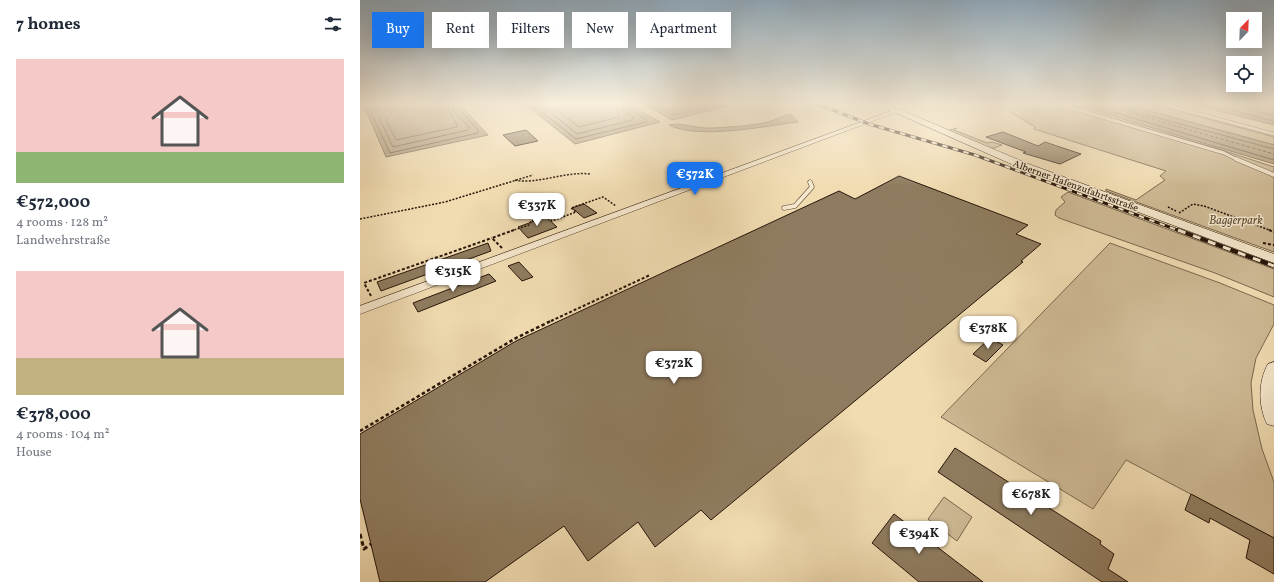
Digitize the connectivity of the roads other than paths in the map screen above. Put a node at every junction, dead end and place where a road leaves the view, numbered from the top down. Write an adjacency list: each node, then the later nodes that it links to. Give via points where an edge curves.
1 (842, 131): 11 (street)
2 (943, 131): 10 (street, Alberner Hafenzufahrtsstraße, via 1022,165)
3 (1150, 131): 7 (lane, via 1224,153)
4 (1260, 131): 6 (lane)
5 (1262, 134): 6 (lane)
6 (1274, 135)
7 (1274, 175)
8 (810, 182): 9 (lane, via 812,187 795,206)
9 (784, 208)
10 (1274, 259)
11 (360, 310)
12 (1274, 369): 13 (street, via 1268,386)
13 (1274, 418)

